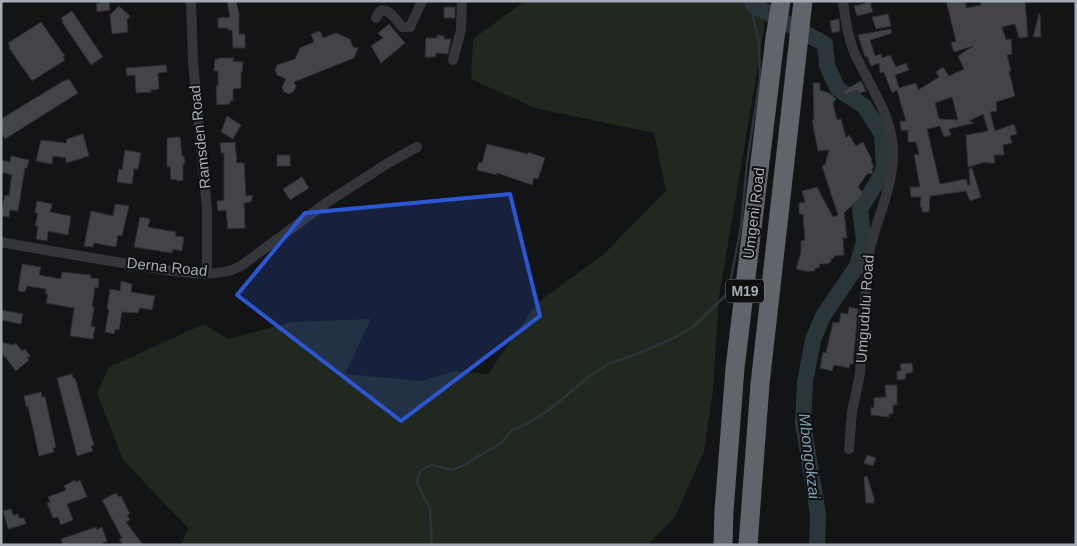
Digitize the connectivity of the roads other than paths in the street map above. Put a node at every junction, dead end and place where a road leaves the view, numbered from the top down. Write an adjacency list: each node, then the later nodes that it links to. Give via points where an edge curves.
1 (191, 1): 11 (street, Ramsden Road, via 193,62 207,209)
2 (422, 1): 7 (street, via 410,27 402,27 386,10 380,11)
3 (462, 1): 8 (street, via 461,30)
4 (781, 1): 13 (highway, Umgeni Road / M19, via 736,368)
5 (803, 1): 14 (highway, Umgeni Road / M19, via 760,384)
6 (843, 1): 12 (street, Umgudulu Road, via 854,52 888,121 894,156 868,258 860,374)
7 (376, 18)
8 (453, 60)
9 (417, 147): 11 (street, Derna Road, via 326,203 241,266)
10 (1, 242): 11 (street, Derna Road)
11 (207, 273)
12 (849, 449)
13 (723, 545)
14 (748, 545)

